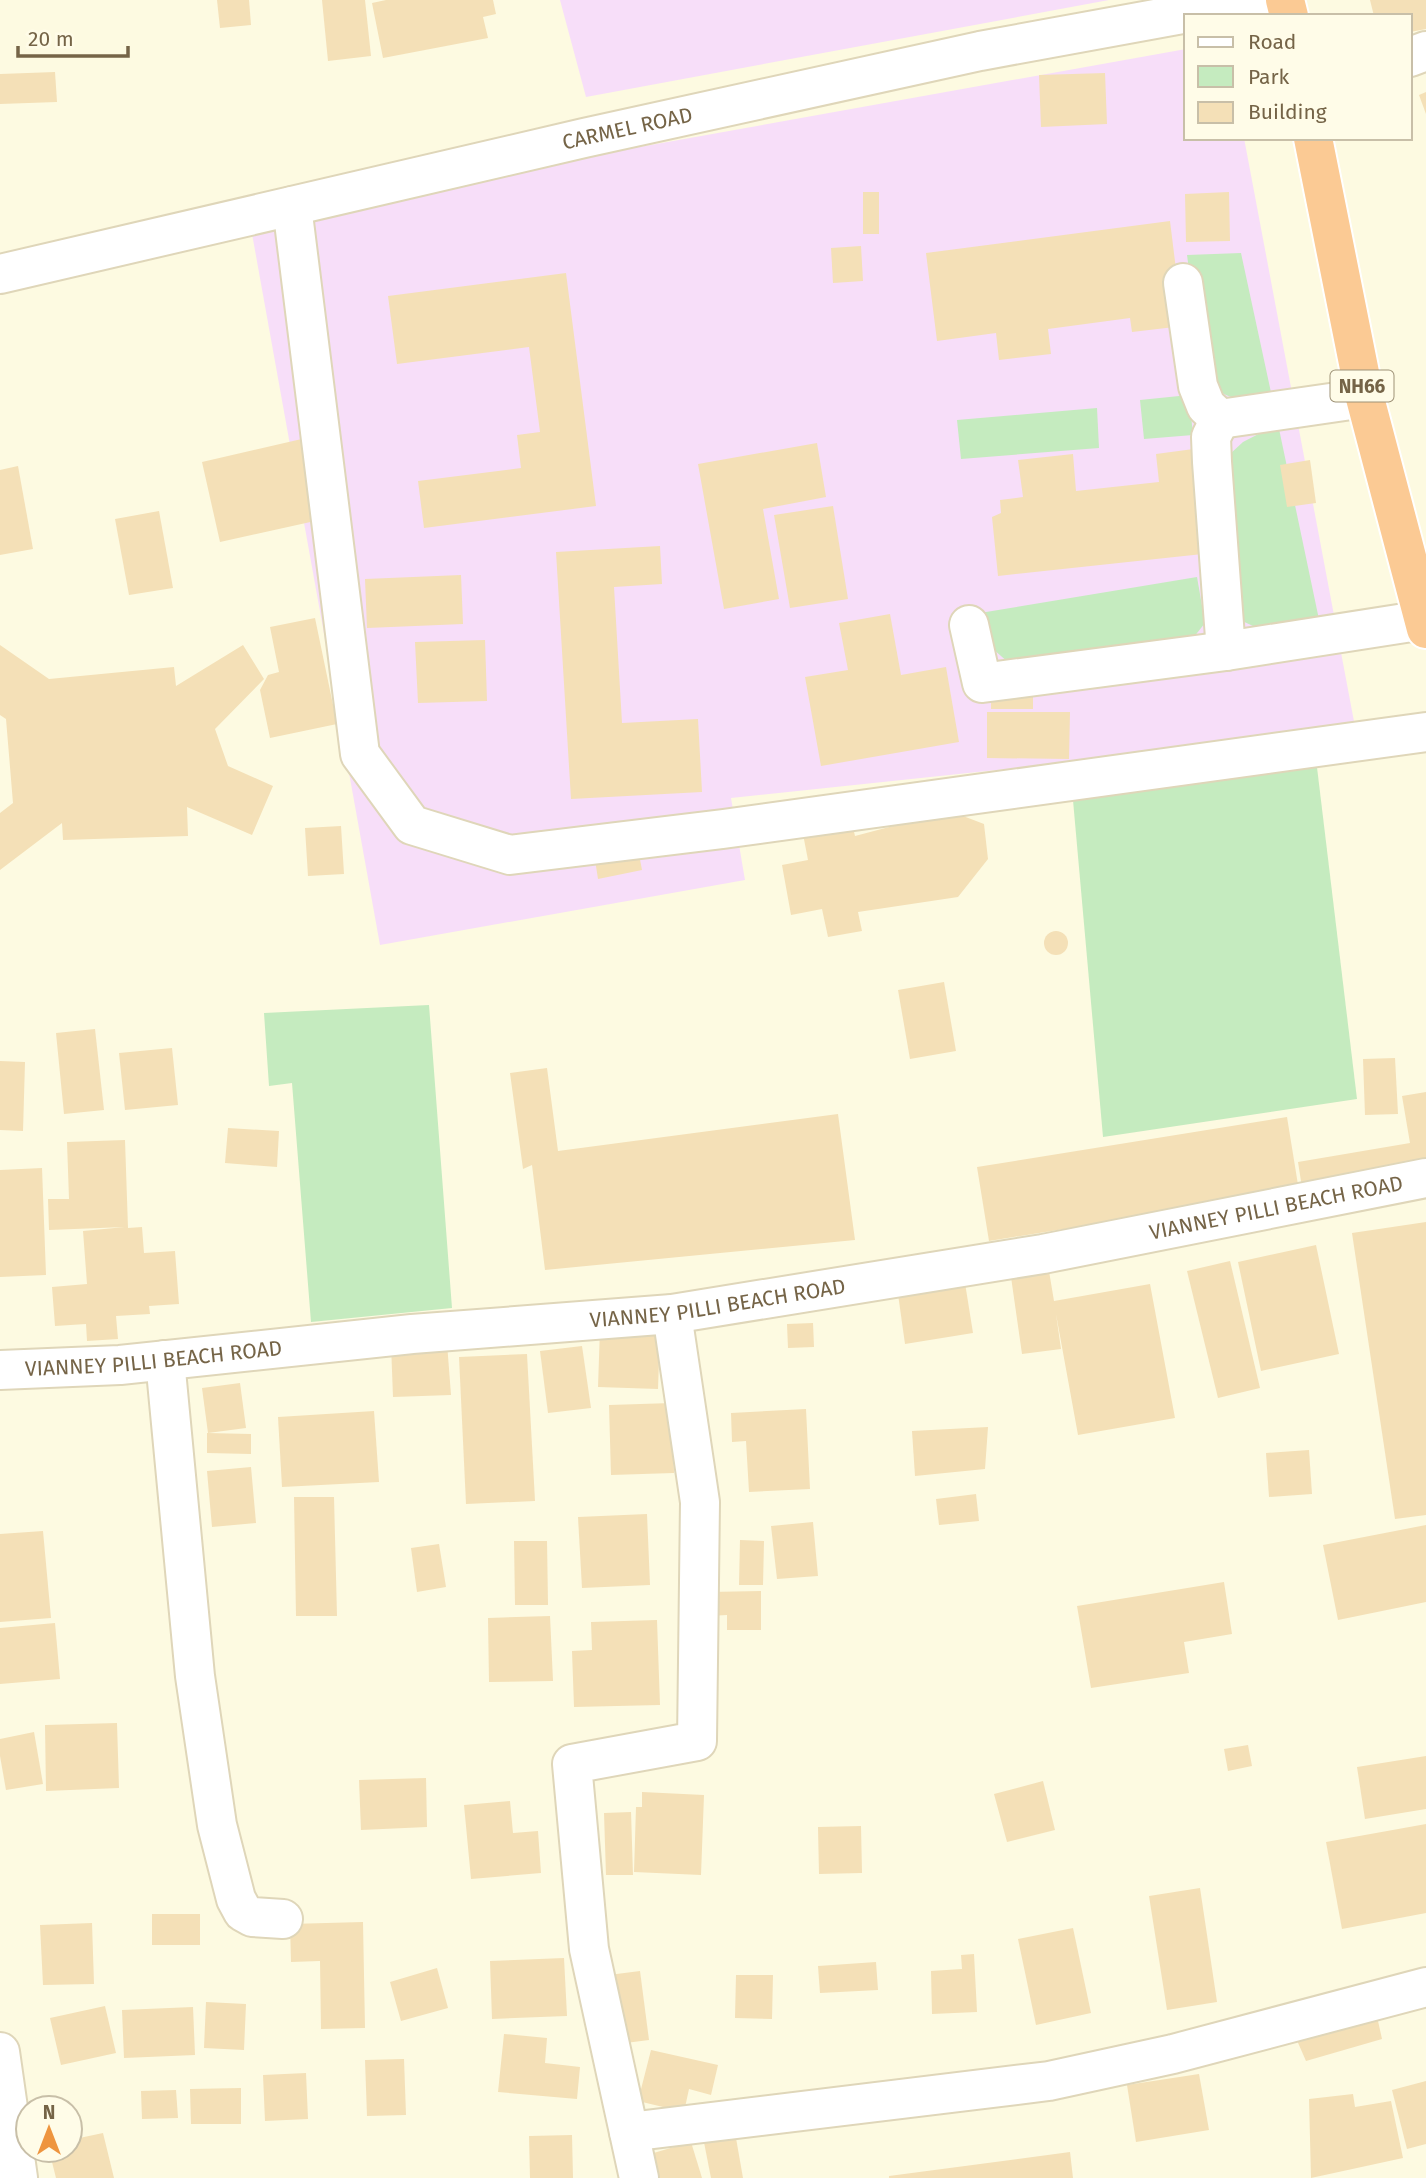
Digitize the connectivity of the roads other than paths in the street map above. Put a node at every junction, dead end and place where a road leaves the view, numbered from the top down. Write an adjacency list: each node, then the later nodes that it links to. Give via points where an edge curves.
1 (1259, 0): 3 (street, CARMEL ROAD, via 980,51)
2 (1313, 140): 6 (highway, NH66)
3 (292, 206): 4 (street, CARMEL ROAD); 11 (street, via 360,754 412,825 510,855 723,830)
4 (0, 274)
5 (1183, 283): 7 (street, via 1198,386 1206,406)
6 (1365, 398): 7 (street); 9 (highway, NH66)
7 (1220, 419): 10 (street, via 1211,437)
8 (969, 625): 10 (street, via 982,683)
9 (1425, 625): 10 (street)
10 (1226, 651)
11 (1426, 732)
12 (1426, 1178): 13 (street, VIANNEY PILLI BEACH ROAD, via 1043,1254)
13 (672, 1314): 14 (street, VIANNEY PILLI BEACH ROAD, via 412,1334); 19 (street, via 700,1502 697,1741 572,1764 589,1949)
14 (165, 1360): 15 (street, VIANNEY PILLI BEACH ROAD); 16 (street, via 195,1676 217,1825 243,1912)
15 (0, 1370)
16 (283, 1919)
17 (1426, 1987): 19 (street, via 1172,2054 1049,2081)
18 (0, 2052): 20 (street)
19 (629, 2132): 21 (street)
20 (18, 2178)
21 (639, 2178)

